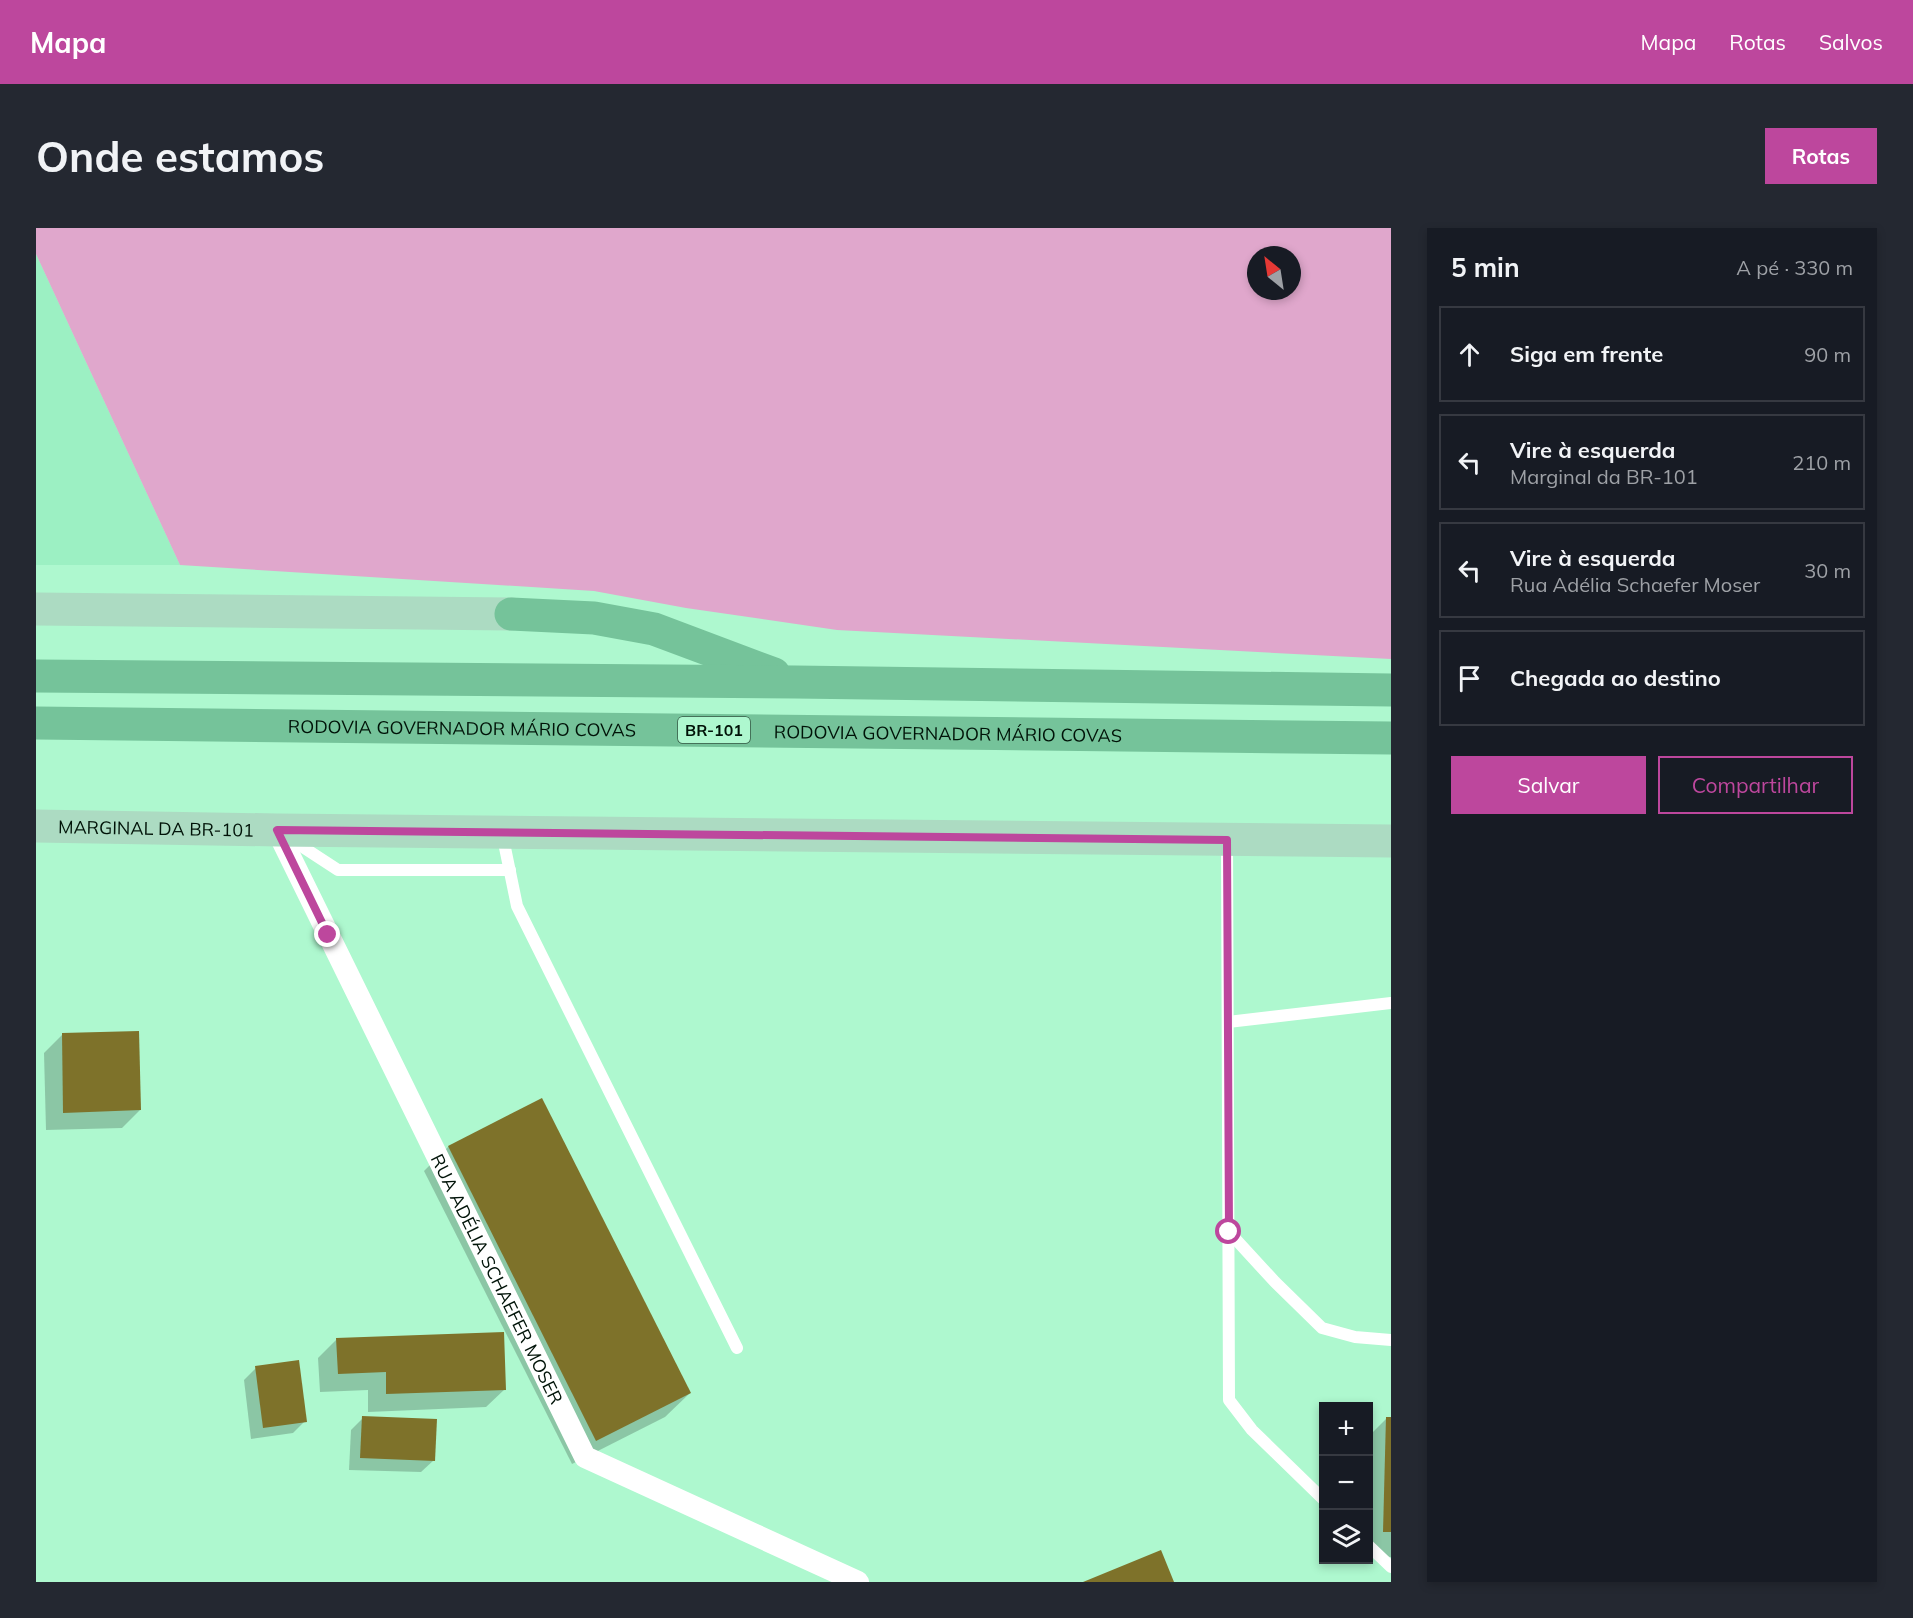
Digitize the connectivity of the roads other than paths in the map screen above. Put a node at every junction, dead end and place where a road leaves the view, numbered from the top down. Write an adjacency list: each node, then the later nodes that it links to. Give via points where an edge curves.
1 (36, 609): 2 (main road)
2 (511, 614): 4 (highway, via 594,618 654,629)
3 (36, 676): 4 (highway)
4 (795, 682): 5 (highway)
5 (1391, 690)
6 (36, 723): 7 (highway, RODOVIA GOVERNADOR MÁRIO COVAS / BR-101)
7 (1391, 738)
8 (36, 826): 9 (main road, MARGINAL DA BR-101)
9 (277, 830): 10 (main road, MARGINAL DA BR-101); 13 (lane, via 338,870); 22 (street, RUA ADÉLIA SCHAEFER MOSER, via 585,1457)
10 (502, 832): 11 (main road, MARGINAL DA BR-101); 13 (lane)
11 (1227, 840): 12 (main road, MARGINAL DA BR-101); 15 (lane)
12 (1391, 841)
13 (510, 870): 18 (lane, via 517,906)
14 (1391, 1003): 15 (lane)
15 (1228, 1022): 16 (lane)
16 (1229, 1232): 17 (lane, via 1322,1328); 19 (lane, via 1229,1400 1252,1430)
17 (1391, 1340)
18 (737, 1348)
19 (1319, 1496)
20 (1373, 1550): 21 (lane)
21 (1391, 1567)
22 (858, 1582)

